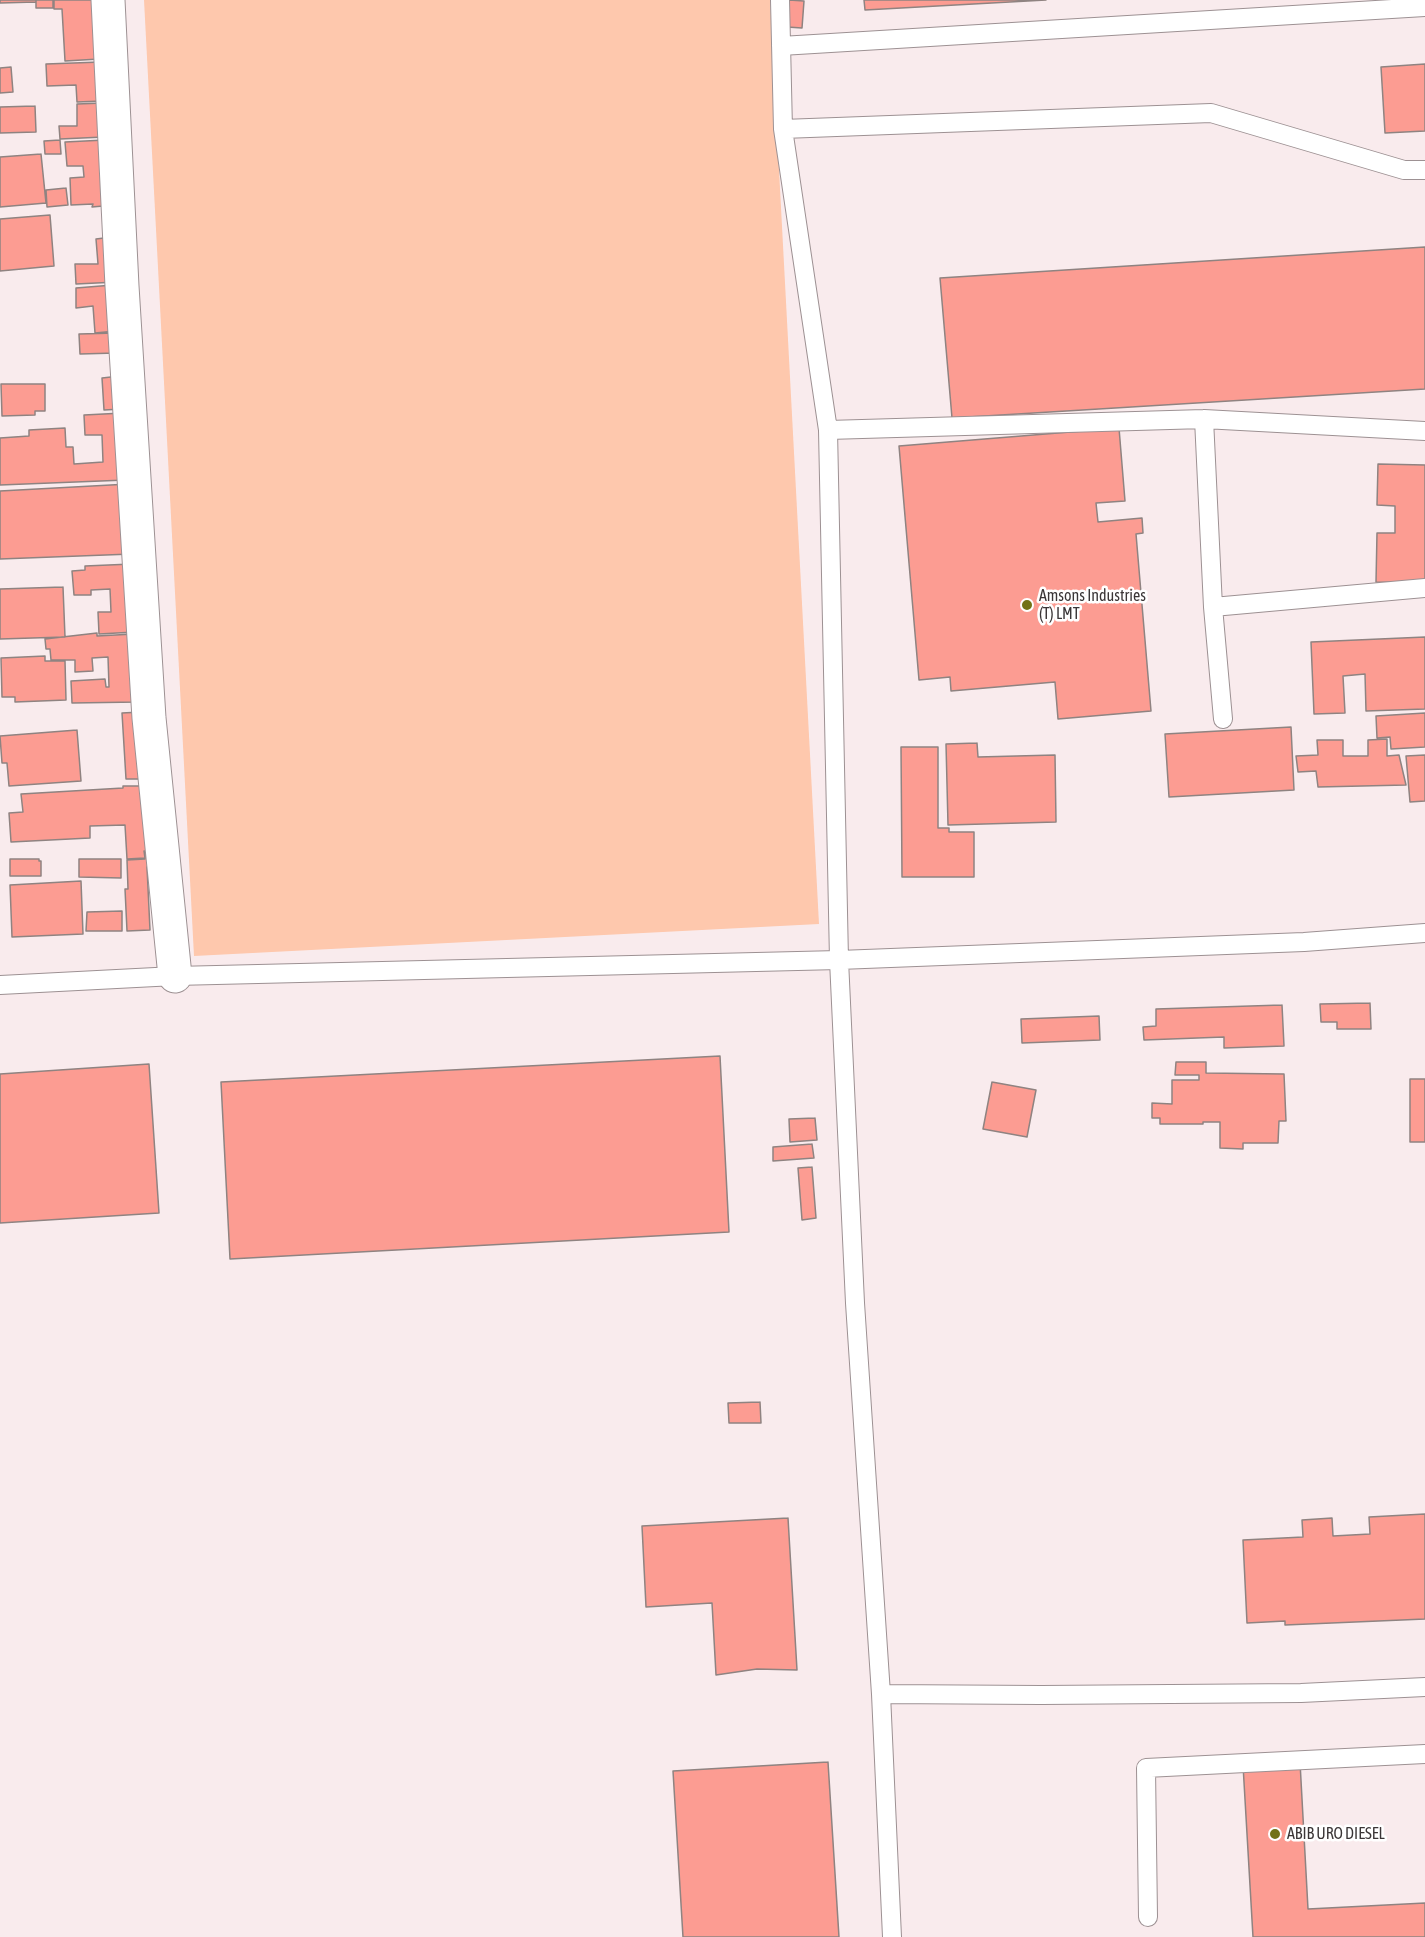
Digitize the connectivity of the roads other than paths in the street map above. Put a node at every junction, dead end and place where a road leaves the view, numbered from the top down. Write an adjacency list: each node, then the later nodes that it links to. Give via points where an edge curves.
1 (108, 0): 15 (street, via 149,718)
2 (780, 0): 4 (lane)
3 (1425, 7): 4 (lane)
4 (781, 46): 5 (lane)
5 (783, 129): 6 (lane, via 1210,113 1404,170); 8 (lane)
6 (1425, 170)
7 (1203, 419): 8 (lane); 9 (lane); 11 (lane)
8 (828, 430): 14 (lane)
9 (1425, 430)
10 (1425, 588): 11 (lane)
11 (1214, 607): 12 (lane)
12 (1222, 719)
13 (1425, 933): 14 (lane, via 1304,942)
14 (839, 960): 15 (lane); 18 (lane, via 855,1303)
15 (175, 976): 16 (lane)
16 (0, 986)
17 (1425, 1687): 18 (lane, via 1277,1693)
18 (881, 1694): 21 (lane)
19 (1425, 1754): 20 (lane, via 1146,1768)
20 (1148, 1917)
21 (892, 1937)

